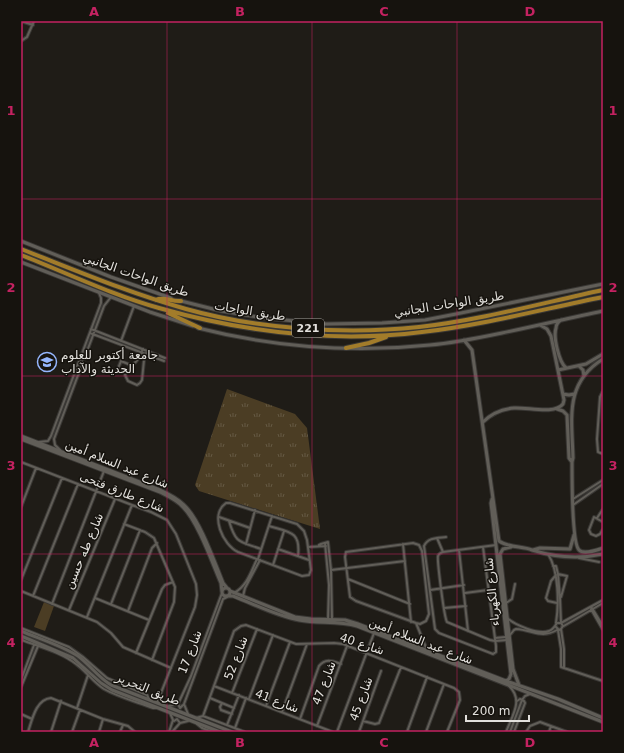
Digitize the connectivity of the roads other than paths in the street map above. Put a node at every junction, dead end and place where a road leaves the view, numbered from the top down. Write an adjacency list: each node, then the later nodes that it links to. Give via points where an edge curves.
1 (21, 21): 3 (street)
2 (34, 21): 3 (street)
3 (33, 25): 4 (street, via 27,37)
4 (21, 41)
5 (21, 241): 19 (street, طريق الواحات الجانبي, via 118,280)
6 (21, 249): 8 (highway, طريق الواحات / 221)
7 (21, 255): 11 (highway, طريق الواحات / 221)
8 (51, 260): 10 (highway, طريق الواحات / 221); 11 (highway)
9 (21, 262): 15 (street)
10 (61, 264): 12 (highway); 18 (highway, طريق الواحات / 221)
11 (49, 266): 12 (highway, طريق الواحات / 221)
12 (58, 270): 21 (highway, طريق الواحات / 221)
13 (603, 284): 19 (street, طريق الواحات الجانبي, via 425,320 382,323 326,324 264,318)
14 (603, 290): 18 (highway, طريق الواحات / 221, via 443,323 362,331 255,323 202,313)
15 (98, 292): 17 (street); 26 (street, via 101,302)
16 (603, 296): 30 (highway, طريق الواحات / 221, via 445,329)
17 (111, 297): 20 (street); 27 (street, via 105,303)
18 (156, 300): 19 (highway, via 159,298)
19 (181, 301)
20 (134, 306): 25 (street); 32 (street)
21 (158, 308): 25 (highway); 30 (highway, طريق الواحات / 221, via 213,322 274,332 332,336)
22 (603, 311): 23 (street)
23 (561, 320): 24 (street); 46 (street, via 555,334 560,361)
24 (540, 325): 31 (street); 47 (street, via 551,334)
25 (200, 328): 33 (street, via 260,340)
26 (91, 329): 27 (street); 28 (street)
27 (95, 330): 29 (street); 32 (street)
28 (90, 333): 29 (street); 56 (street)
29 (94, 334): 34 (street); 57 (street)
30 (392, 335): 33 (highway)
31 (464, 340): 33 (street, via 400,348); 54 (street, شارع الكهرباء, via 472,350)
32 (121, 341): 34 (street)
33 (346, 348)
34 (142, 351): 35 (street); 37 (street)
35 (146, 352): 38 (street); 41 (street); 42 (street)
36 (603, 354): 39 (street)
37 (139, 358): 41 (street); 44 (street)
38 (165, 358)
39 (595, 359): 43 (street); 45 (street)
40 (603, 359): 43 (street)
41 (144, 360): 44 (street, via 142,380 139,384 128,381 125,377)
42 (164, 361)
43 (598, 362): 49 (street)
44 (133, 366): 48 (street, via 121,361)
45 (579, 366): 46 (street); 49 (street)
46 (566, 368): 47 (street)
47 (558, 370): 51 (street)
48 (117, 371)
49 (584, 376): 52 (street)
50 (603, 391): 60 (street, via 600,397 597,439 598,452)
51 (563, 394): 52 (street); 53 (street, via 564,404)
52 (574, 394): 62 (street)
53 (556, 409): 54 (street, via 508,409 495,413); 62 (street, via 566,415 569,458)
54 (483, 422): 72 (street, شارع الكهرباء)
55 (21, 437): 58 (street, شارع عبد السلام أمين); 64 (street, شارع عبد السلام أمين)
56 (50, 439): 57 (street); 58 (street)
57 (54, 441): 59 (street)
58 (38, 442): 59 (street, شارع عبد السلام أمين)
59 (62, 452): 64 (street, شارع عبد السلام أمين)
60 (603, 454)
61 (21, 462): 63 (street, شارع طارق فتحى)
62 (572, 462): 70 (street)
63 (36, 468): 65 (street, شارع طارق فتحى); 75 (street)
64 (105, 470): 69 (street); 103 (street, شارع عبد السلام أمين, via 160,492 179,503 190,516)
65 (62, 478): 67 (street, شارع طارق فتحى); 119 (street)
66 (603, 480): 70 (street)
67 (78, 484): 69 (street, شارع طارق فتحى); 135 (street)
68 (603, 484): 74 (street)
69 (96, 491): 71 (street, شارع طارق فتحى); 143 (street)
70 (573, 498): 74 (street)
71 (115, 499): 73 (street, شارع طارق فتحى); 149 (street, شارع طه حسين)
72 (492, 499): 96 (street, شارع الكهرباء); 98 (street, شارع الكهرباء, via 498,540)
73 (132, 505): 83 (street); 192 (street, شارع طارق فتحى, via 162,517 170,525 196,584 195,607)
74 (574, 505): 89 (street)
75 (21, 508)
76 (603, 509): 80 (street)
77 (255, 510): 78 (street); 79 (street, via 230,502 223,506); 85 (street)
78 (272, 516): 84 (street); 97 (street, via 301,527)
79 (219, 517): 81 (street); 111 (street, via 221,532 230,547)
80 (597, 518): 82 (street); 86 (street, via 594,518 589,527 590,532 593,536 598,536)
81 (229, 521): 85 (street); 93 (street, via 234,536)
82 (603, 522)
83 (124, 524): 87 (street); 138 (street)
84 (269, 526): 88 (street); 101 (street)
85 (250, 528): 93 (street)
86 (603, 529)
87 (140, 530): 92 (street, via 150,535); 144 (street)
88 (284, 531): 102 (street); 109 (street, via 297,538)
89 (574, 533): 100 (street, via 577,548 581,551); 105 (street, via 570,549)
90 (446, 537): 91 (street)
91 (437, 538): 106 (street); 129 (street, via 428,540 424,546)
92 (156, 543): 124 (street); 151 (street)
93 (246, 544): 101 (street)
94 (403, 544): 113 (street); 116 (street, via 346,552); 158 (street, via 419,545 422,551 429,614 426,621)
95 (326, 545): 97 (street); 118 (street); 156 (street)
96 (496, 545): 99 (street); 154 (street, شارع الكهرباء)
97 (308, 546): 112 (street)
98 (513, 546): 105 (street); 141 (street, شارع الكهرباء, via 503,549 500,554)
99 (483, 547): 104 (street); 130 (street)
100 (603, 548)
101 (261, 549): 111 (street)
102 (278, 549): 109 (street); 115 (street)
103 (208, 550): 128 (street, شارع عبد السلام أمين); 132 (street, شارع عبد السلام أمين, via 222,585)
104 (459, 550): 106 (street); 126 (street)
105 (533, 550): 107 (street)
106 (443, 552): 127 (street, via 438,558)
107 (547, 554): 110 (street); 120 (street)
108 (603, 554): 110 (street)
109 (298, 556): 112 (street)
110 (578, 557): 114 (street)
111 (258, 559): 115 (street); 123 (street)
112 (309, 560): 115 (street, via 310,573 305,577)
113 (405, 561): 116 (street); 145 (street)
114 (599, 562)
115 (273, 565)
116 (347, 569): 118 (street); 121 (street)
117 (21, 570): 119 (street)
118 (331, 570): 156 (street)
119 (25, 571): 122 (street)
120 (557, 574): 139 (street); 139 (street, via 567,576); 142 (street); 142 (street, via 551,581 546,598)
121 (348, 579): 145 (street); 157 (street, via 349,594 353,599)
122 (21, 580)
123 (249, 580): 133 (street); 137 (street)
124 (173, 582): 155 (street, via 162,589); 188 (street, via 174,602)
125 (515, 584): 141 (street, via 512,599)
126 (464, 585): 127 (street); 134 (street)
127 (442, 588): 129 (street); 147 (street)
128 (229, 590): 132 (street, via 224,589); 133 (street, شارع عبد السلام أمين); 136 (street)
129 (430, 590): 172 (street, via 434,624 438,632 492,654 496,651)
130 (488, 590): 134 (street); 172 (street)
131 (21, 591): 135 (street)
132 (222, 593): 136 (street); 221 (street, شارع 17)
133 (234, 593): 137 (street, شارع عبد السلام أمين)
134 (465, 593): 146 (street)
135 (33, 596): 143 (street)
136 (228, 596): 150 (street, شارع عبد السلام أمين); 222 (street, شارع 17, via 223,599)
137 (243, 596): 150 (street, شارع عبد السلام أمين)
138 (94, 598): 144 (street); 153 (street)
139 (560, 598): 160 (street)
140 (603, 602): 148 (street)
141 (506, 603): 154 (street, شارع الكهرباء)
142 (557, 603): 159 (street)
143 (52, 604): 149 (street)
144 (111, 604): 151 (street)
145 (410, 604): 157 (street)
146 (466, 606): 147 (street); 168 (street)
147 (444, 608): 168 (street, via 446,622)
148 (592, 608): 160 (street); 162 (street); 165 (street); 167 (street)
149 (69, 610): 153 (street)
150 (273, 610): 152 (street, شارع عبد السلام أمين)
151 (128, 611): 155 (street)
152 (278, 612): 156 (street, شارع عبد السلام أمين, via 300,618); 169 (street, شارع عبد السلام أمين, via 305,621 351,624)
153 (87, 617): 185 (street, via 111,633 123,648)
154 (506, 617): 163 (street); 171 (street, شارع الكهرباء)
155 (149, 620): 185 (street)
156 (330, 620): 174 (street, شارع عبد السلام أمين, via 351,622)
157 (412, 622): 158 (street)
158 (416, 623): 184 (street)
159 (556, 623): 160 (street); 161 (street)
160 (561, 623): 165 (street)
161 (555, 626): 163 (street, via 543,632); 165 (street)
162 (603, 626)
163 (517, 627): 165 (street, via 542,635); 171 (street)
164 (257, 629): 170 (street, شارع 40); 203 (street, شارع 40, via 241,626 234,632); 207 (street, شارع 52)
165 (560, 629): 201 (street, via 563,667)
166 (22, 630): 175 (street); 181 (street, طريق التحرير)
167 (603, 630)
168 (468, 631): 172 (street)
169 (374, 633): 174 (street, شارع عبد السلام أمين); 186 (street)
170 (273, 636): 176 (street, شارع 40); 213 (street)
171 (508, 638): 172 (street); 193 (street, شارع الكهرباء)
172 (496, 639)
173 (21, 640): 179 (street); 182 (street, طريق التحرير)
174 (397, 640): 178 (street, شارع عبد السلام أمين)
175 (53, 641): 181 (street); 215 (street, via 79,653 107,678 146,695)
176 (290, 642): 177 (street, شارع 40); 225 (street)
177 (307, 644): 180 (street, شارع 40, via 334,643); 230 (street)
178 (407, 644): 184 (street, شارع عبد السلام أمين); 194 (street, شارع عبد السلام أمين)
179 (36, 645): 183 (street); 199 (street)
180 (347, 646): 186 (street, شارع 40); 189 (street, شارع 47)
181 (58, 647): 209 (street, طريق التحرير, via 80,658 106,682)
182 (51, 648): 183 (street); 187 (street, طريق التحرير)
183 (47, 650): 190 (street)
184 (427, 650): 194 (street, شارع عبد السلام أمين)
185 (136, 653): 188 (street)
186 (366, 653): 191 (street, شارع 40); 266 (street)
187 (76, 660): 190 (street); 209 (street, طريق التحرير, via 104,685)
188 (152, 660): 192 (street)
189 (341, 664): 239 (street, via 329,660 319,666); 248 (street, شارع 47)
190 (79, 666): 196 (street)
191 (401, 667): 198 (street, شارع 40); 241 (street, via 381,721 375,724)
192 (171, 668): 219 (street, شارع طارق فتحى)
193 (512, 669): 200 (street, شارع الكهرباء, via 511,676); 205 (street, شارع الكهرباء)
194 (474, 670): 197 (street, شارع عبد السلام أمين)
195 (381, 671): 241 (street, شارع 45)
196 (88, 675): 226 (street, via 109,692); 228 (street)
197 (488, 675): 200 (street, شارع عبد السلام أمين); 204 (street, شارع عبد السلام أمين)
198 (427, 677): 202 (street, شارع 40); 268 (street)
199 (22, 678): 206 (street)
200 (506, 681): 205 (street, شارع عبد السلام أمين)
201 (603, 681)
202 (444, 684): 269 (street); 270 (street, شارع 40, via 457,690 460,697)
203 (214, 686): 207 (street, شارع 41); 212 (street, شارع 40)
204 (509, 686): 208 (street, شارع عبد السلام أمين); 218 (street, via 514,691)
205 (519, 686): 214 (street, شارع عبد السلام أمين)
206 (21, 687)
207 (232, 693): 210 (street, شارع 41)
208 (530, 694): 216 (street); 223 (street, شارع عبد السلام أمين)
209 (131, 695): 211 (street, طريق التحرير)
210 (239, 695): 213 (street, شارع 41); 227 (street)
211 (137, 697): 215 (street, طريق التحرير); 226 (street, طريق التحرير)
212 (210, 698): 220 (street); 234 (street, شارع 40)
213 (247, 699): 225 (street, شارع 41); 251 (street)
214 (558, 699): 223 (street); 236 (street, شارع عبد السلام أمين)
215 (149, 700): 219 (street, طريق التحرير)
216 (522, 700): 218 (street); 272 (street); 273 (street, via 525,703)
217 (61, 701): 228 (street); 237 (street, via 46,698 39,704); 254 (street)
218 (517, 701): 271 (street)
219 (157, 703): 224 (street, طريق التحرير)
220 (222, 703): 227 (street); 232 (street, via 221,710)
221 (178, 704): 222 (street, via 180,708); 224 (street)
222 (184, 704): 233 (street)
223 (556, 704): 242 (street, شارع عبد السلام أمين)
224 (166, 706): 233 (street, طريق التحرير)
225 (266, 706): 230 (street, شارع 41)
226 (158, 708): 229 (street, طريق التحرير)
227 (234, 708): 232 (street)
228 (78, 709): 238 (street); 255 (street)
229 (169, 712): 240 (street, طريق التحرير); 243 (street, via 173,717)
230 (282, 712): 239 (street, شارع 41)
231 (21, 714): 237 (street)
232 (232, 714): 247 (street)
233 (188, 715): 235 (street, طريق التحرير)
234 (203, 716): 235 (street); 247 (street)
235 (196, 718): 250 (street, طريق التحرير)
236 (603, 718)
237 (32, 719): 253 (street)
238 (103, 719): 246 (street); 256 (street)
239 (300, 719): 248 (street, شارع 41)
240 (192, 721): 244 (street); 245 (street, طريق التحرير)
241 (363, 721): 267 (street, شارع 45)
242 (603, 722)
243 (172, 723): 244 (street, via 177,719); 259 (street)
244 (180, 723): 260 (street)
245 (196, 723): 261 (street); 262 (street, طريق التحرير)
246 (123, 725): 257 (street); 258 (street)
247 (227, 725): 251 (street)
248 (317, 726): 265 (street, شارع 41)
249 (551, 726): 274 (street, via 542,722 536,723); 275 (street); 276 (street)
250 (219, 727): 252 (street, طريق التحرير); 262 (street)
251 (235, 728): 264 (street)
252 (226, 731): 263 (street, طريق التحرير)
253 (28, 732)
254 (51, 732)
255 (72, 732)
256 (99, 732)
257 (120, 732)
258 (135, 732)
259 (169, 732)
260 (172, 732)
261 (213, 732)
262 (219, 732)
263 (232, 732)
264 (245, 732)
265 (333, 732)
266 (337, 732)
267 (359, 732)
268 (407, 732)
269 (426, 732)
270 (447, 732)
271 (506, 732)
272 (510, 732)
273 (514, 732)
274 (526, 732)
275 (549, 732)
276 (567, 732)

